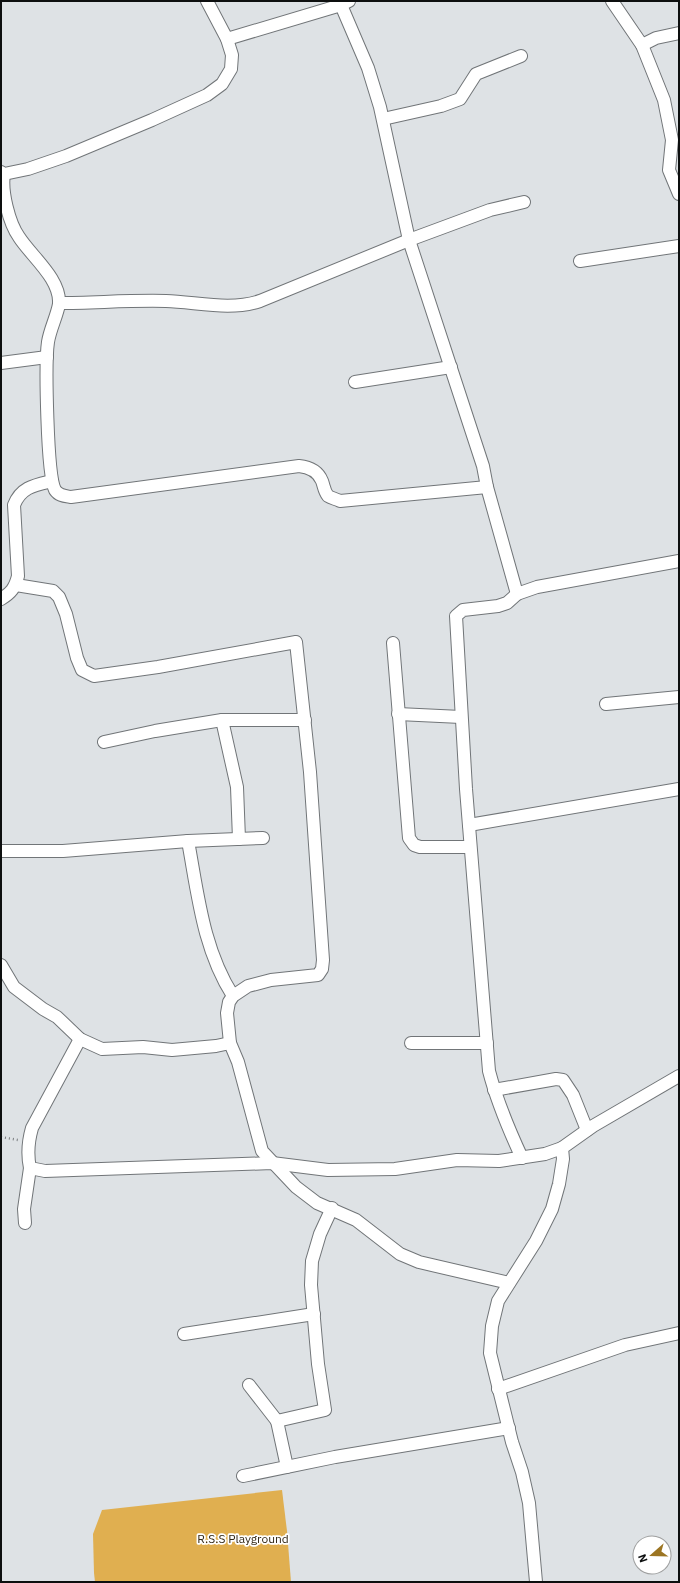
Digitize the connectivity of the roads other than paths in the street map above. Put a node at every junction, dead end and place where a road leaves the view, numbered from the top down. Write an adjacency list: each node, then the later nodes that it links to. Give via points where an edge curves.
1 (207, 1): 5 (street)
2 (612, 1): 6 (street)
3 (345, 3): 5 (street); 8 (street)
4 (679, 33): 6 (street)
5 (227, 39): 9 (street, via 232,55 231,69 222,84 207,95 44,164)
6 (642, 44): 10 (street, via 664,100 672,140 669,170)
7 (521, 56): 8 (street, via 476,74 460,99)
8 (383, 119): 12 (street)
9 (3, 173): 15 (street, via 2,182 14,229 49,275)
10 (679, 194)
11 (524, 202): 12 (street, via 490,210)
12 (409, 240): 15 (street, via 247,305 166,301); 18 (street)
13 (679, 246): 14 (street)
14 (580, 261)
15 (59, 303): 16 (street, via 48,341)
16 (47, 357): 17 (street); 20 (street)
17 (1, 363)
18 (451, 367): 19 (street); 21 (street, via 483,466)
19 (355, 382)
20 (52, 481): 21 (street, via 60,495 71,497 299,466 308,467 316,473 322,479 324,490 329,497 340,501); 23 (street, via 30,486 17,497 14,505 18,576)
21 (487, 487): 24 (street)
22 (679, 561): 24 (street, via 537,587)
23 (16, 585): 25 (street, via 10,594); 32 (street, via 53,591 59,597 82,670 94,676 296,642)
24 (517, 594): 30 (street, via 507,603 463,610 456,616)
25 (1, 599)
26 (392, 643): 29 (street)
27 (679, 697): 28 (street)
28 (606, 704)
29 (398, 714): 30 (street); 39 (street, via 411,842 420,847)
30 (462, 717): 35 (street)
31 (222, 720): 32 (street); 33 (street); 37 (street, via 236,787)
32 (305, 720): 42 (street, via 322,968 318,975 271,980 248,986)
33 (104, 742)
34 (679, 789): 35 (street)
35 (469, 825): 39 (street)
36 (263, 838): 37 (street)
37 (239, 839): 38 (street)
38 (188, 841): 40 (street, via 63,851); 42 (street, via 209,948 222,979)
39 (470, 847): 46 (street)
40 (1, 851)
41 (1, 965): 43 (street, via 14,987 57,1017)
42 (233, 996): 44 (street, via 227,1013)
43 (80, 1039): 44 (street, via 102,1049 142,1047 172,1050); 53 (street, via 32,1128 28,1142)
44 (230, 1043): 52 (street, via 238,1062 262,1151)
45 (411, 1043): 46 (street)
46 (487, 1043): 48 (street, via 489,1071)
47 (679, 1076): 49 (street)
48 (494, 1090): 49 (street, via 563,1080 573,1095); 51 (street)
49 (587, 1130): 50 (street)
50 (562, 1148): 51 (street); 56 (street, via 560,1184 552,1209)
51 (522, 1158): 52 (street, via 499,1162 457,1160 395,1169 328,1170)
52 (272, 1163): 53 (street, via 45,1171); 54 (street, via 317,1203)
53 (30, 1168): 55 (street, via 24,1209)
54 (332, 1208): 56 (street, via 356,1220 400,1254 419,1262); 57 (street, via 320,1234 312,1261)
55 (25, 1223)
56 (510, 1283): 61 (street, via 498,1301 492,1326 490,1353)
57 (314, 1314): 59 (street); 62 (street, via 325,1410)
58 (679, 1333): 61 (street, via 625,1345)
59 (184, 1334)
60 (249, 1385): 62 (street)
61 (498, 1389): 63 (street)
62 (278, 1421): 64 (street)
63 (509, 1428): 64 (street); 66 (street, via 528,1503)
64 (287, 1467): 65 (street)
65 (243, 1476)
66 (536, 1582)

